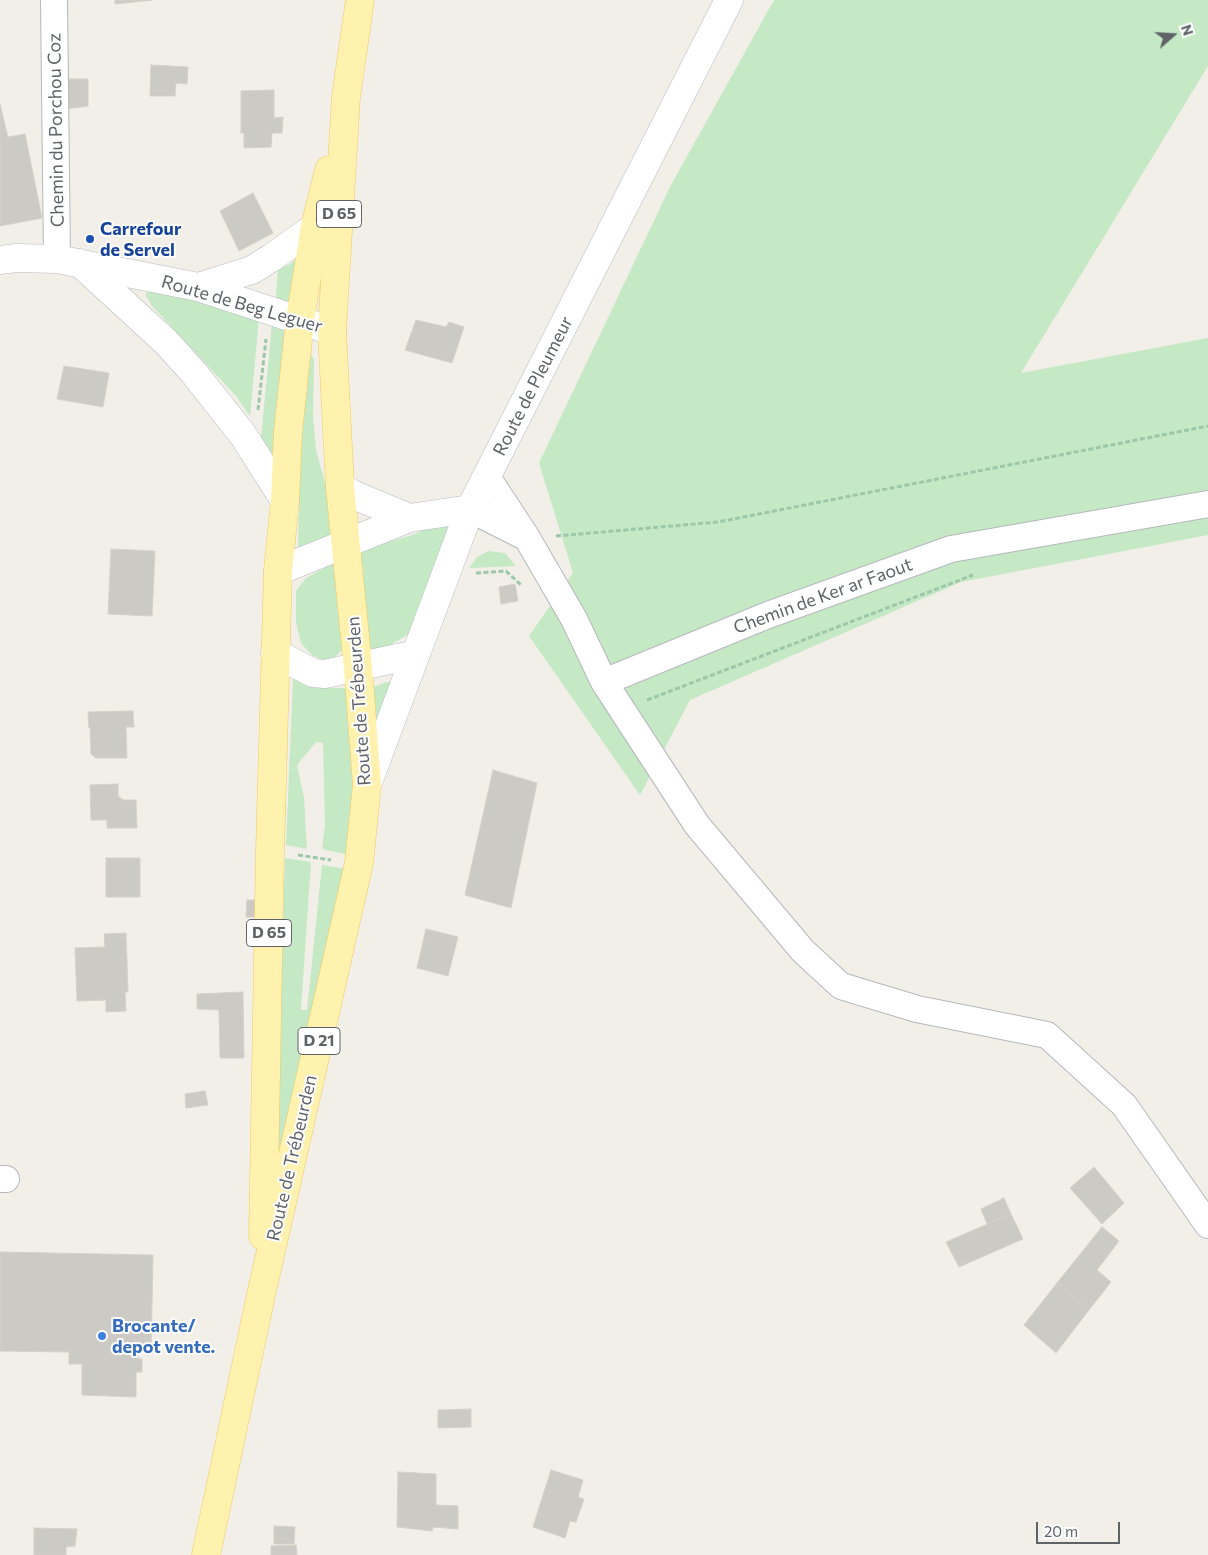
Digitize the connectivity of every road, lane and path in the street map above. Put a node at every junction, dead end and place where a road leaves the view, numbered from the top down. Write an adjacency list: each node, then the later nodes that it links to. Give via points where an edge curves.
1 (54, 0): 7 (street, Chemin du Porchou Coz)
2 (360, 0): 4 (main road, Route de Trébeurden / D 65)
3 (729, 0): 14 (main road, Route de Pleumeur / D 21)
4 (346, 97): 5 (main road, Route de Trébeurden / D 65); 11 (main road, Route de Trébeurden / D 65)
5 (316, 227): 8 (main road, via 252,270); 10 (main road, Route de Trébeurden / D 65)
6 (0, 260): 7 (main road, Route de Beg Leguer)
7 (68, 261): 8 (main road, Route de Beg Leguer); 13 (main road, via 167,343)
8 (198, 287): 9 (main road, Route de Beg Leguer)
9 (268, 310): 10 (main road, Route de Beg Leguer); 13 (path, via 257,420)
10 (300, 320): 11 (main road, Route de Beg Leguer); 16 (main road, Route de Trébeurden / D 65, via 288,432)
11 (332, 331): 15 (main road, Route de Trébeurden / D 65)
12 (1208, 426): 20 (path, via 718,522)
13 (243, 435): 16 (main road)
14 (488, 477): 18 (main road, Route de Pleumeur / D 21); 20 (street)
15 (340, 486): 19 (main road); 21 (main road, Route de Trébeurden / D 65)
16 (285, 501): 22 (main road, Route de Trébeurden / D 65)
17 (1208, 504): 26 (street, Chemin de Ker ar Faout, via 951,549 768,615)
18 (470, 509): 19 (main road); 20 (street); 24 (main road, Route de Pleumeur / D 21)
19 (409, 518): 21 (main road)
20 (527, 538): 26 (street, via 574,619)
21 (345, 544): 22 (main road); 25 (main road, Route de Trébeurden / D 65)
22 (278, 571): 23 (main road, Route de Trébeurden / D 65)
23 (275, 653): 25 (main road, via 313,673 325,674); 28 (main road, Route de Trébeurden / D 65)
24 (416, 654): 25 (main road); 27 (main road, Route de Pleumeur / D 21)
25 (358, 667): 27 (main road, Route de Trébeurden / D 65)
26 (604, 682): 30 (street, via 697,825 803,951 841,986 917,1009 1047,1035 1124,1105)
27 (367, 786): 29 (main road, Route de Trébeurden / D 21)
28 (270, 851): 29 (path); 31 (main road, Route de Trébeurden / D 65)
29 (359, 864): 31 (main road, Route de Trébeurden / D 21)
30 (1208, 1225)
31 (262, 1295): 32 (main road, Route de Trébeurden / D 21)
32 (206, 1555)

